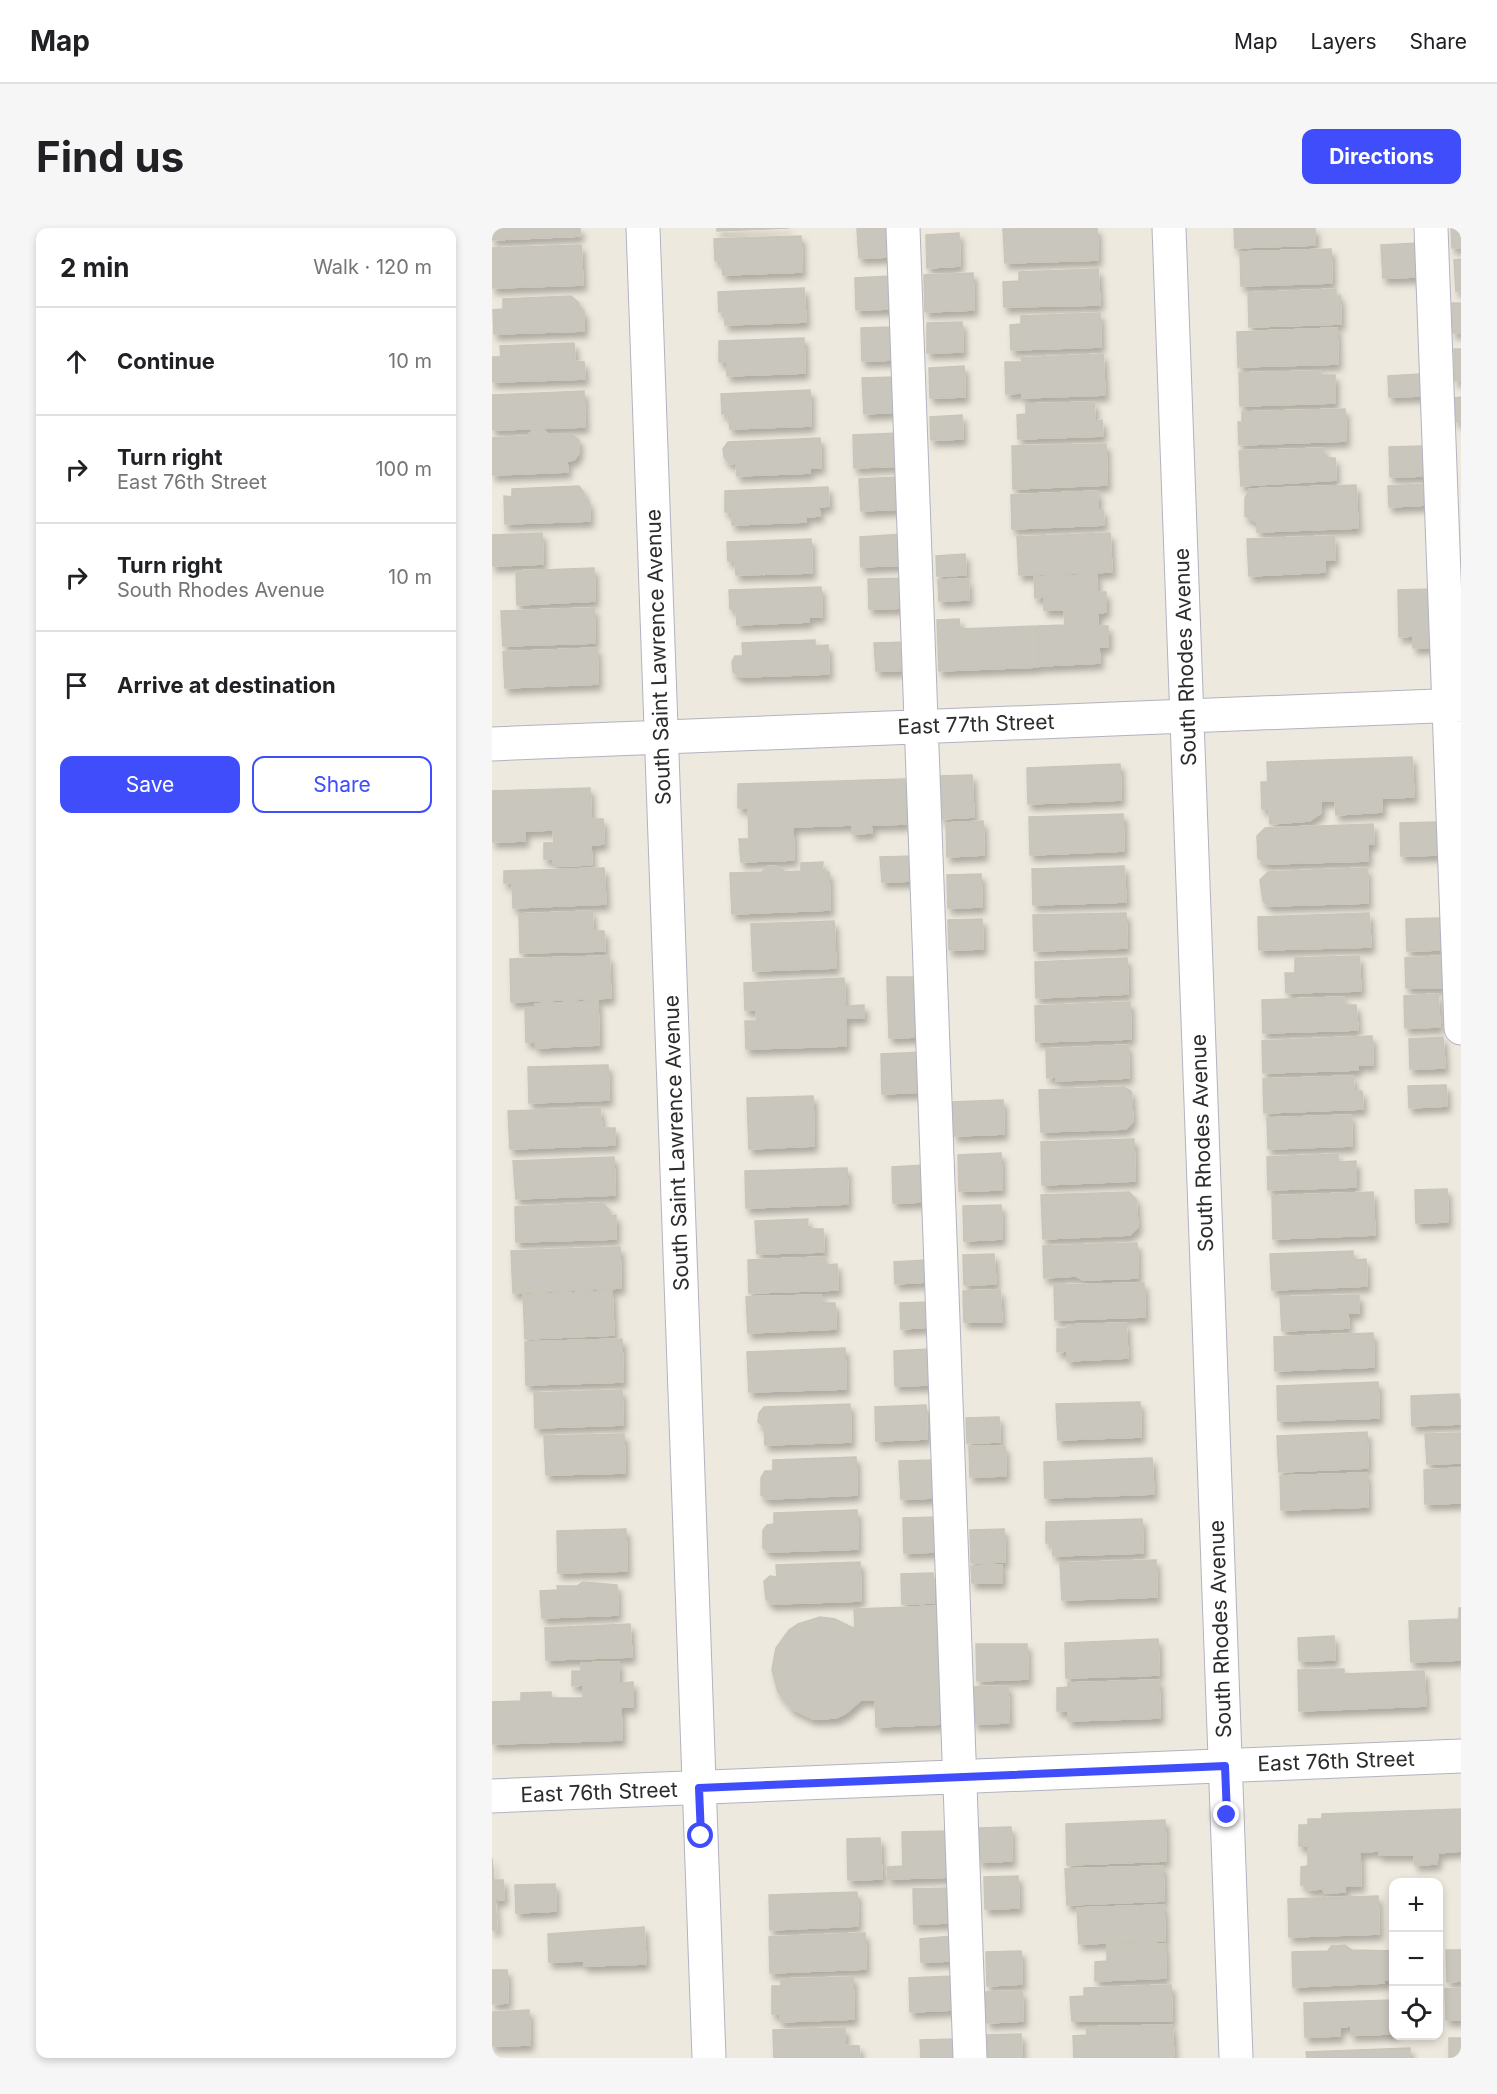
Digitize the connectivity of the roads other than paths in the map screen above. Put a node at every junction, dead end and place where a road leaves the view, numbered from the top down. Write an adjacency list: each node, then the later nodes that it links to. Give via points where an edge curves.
1 (643, 228): 8 (street, South Saint Lawrence Avenue)
2 (903, 228): 7 (street)
3 (1169, 228): 6 (street, South Rhodes Avenue)
4 (1431, 228): 5 (street)
5 (1455, 705): 6 (street, East 77th Street); 10 (street)
6 (1187, 716): 7 (street, East 77th Street); 12 (street, South Rhodes Avenue)
7 (921, 726): 8 (street, East 77th Street); 13 (street)
8 (661, 737): 9 (street, East 77th Street); 14 (street, South Saint Lawrence Avenue)
9 (492, 744)
10 (1461, 1028)
11 (1461, 1756): 12 (street, East 76th Street)
12 (1225, 1766): 13 (street, East 76th Street); 18 (street, South Rhodes Avenue)
13 (959, 1777): 14 (street, East 76th Street); 17 (street)
14 (699, 1788): 15 (street, East 76th Street); 16 (street, South Saint Lawrence Avenue)
15 (492, 1796)
16 (709, 2058)
17 (970, 2058)
18 (1236, 2058)

